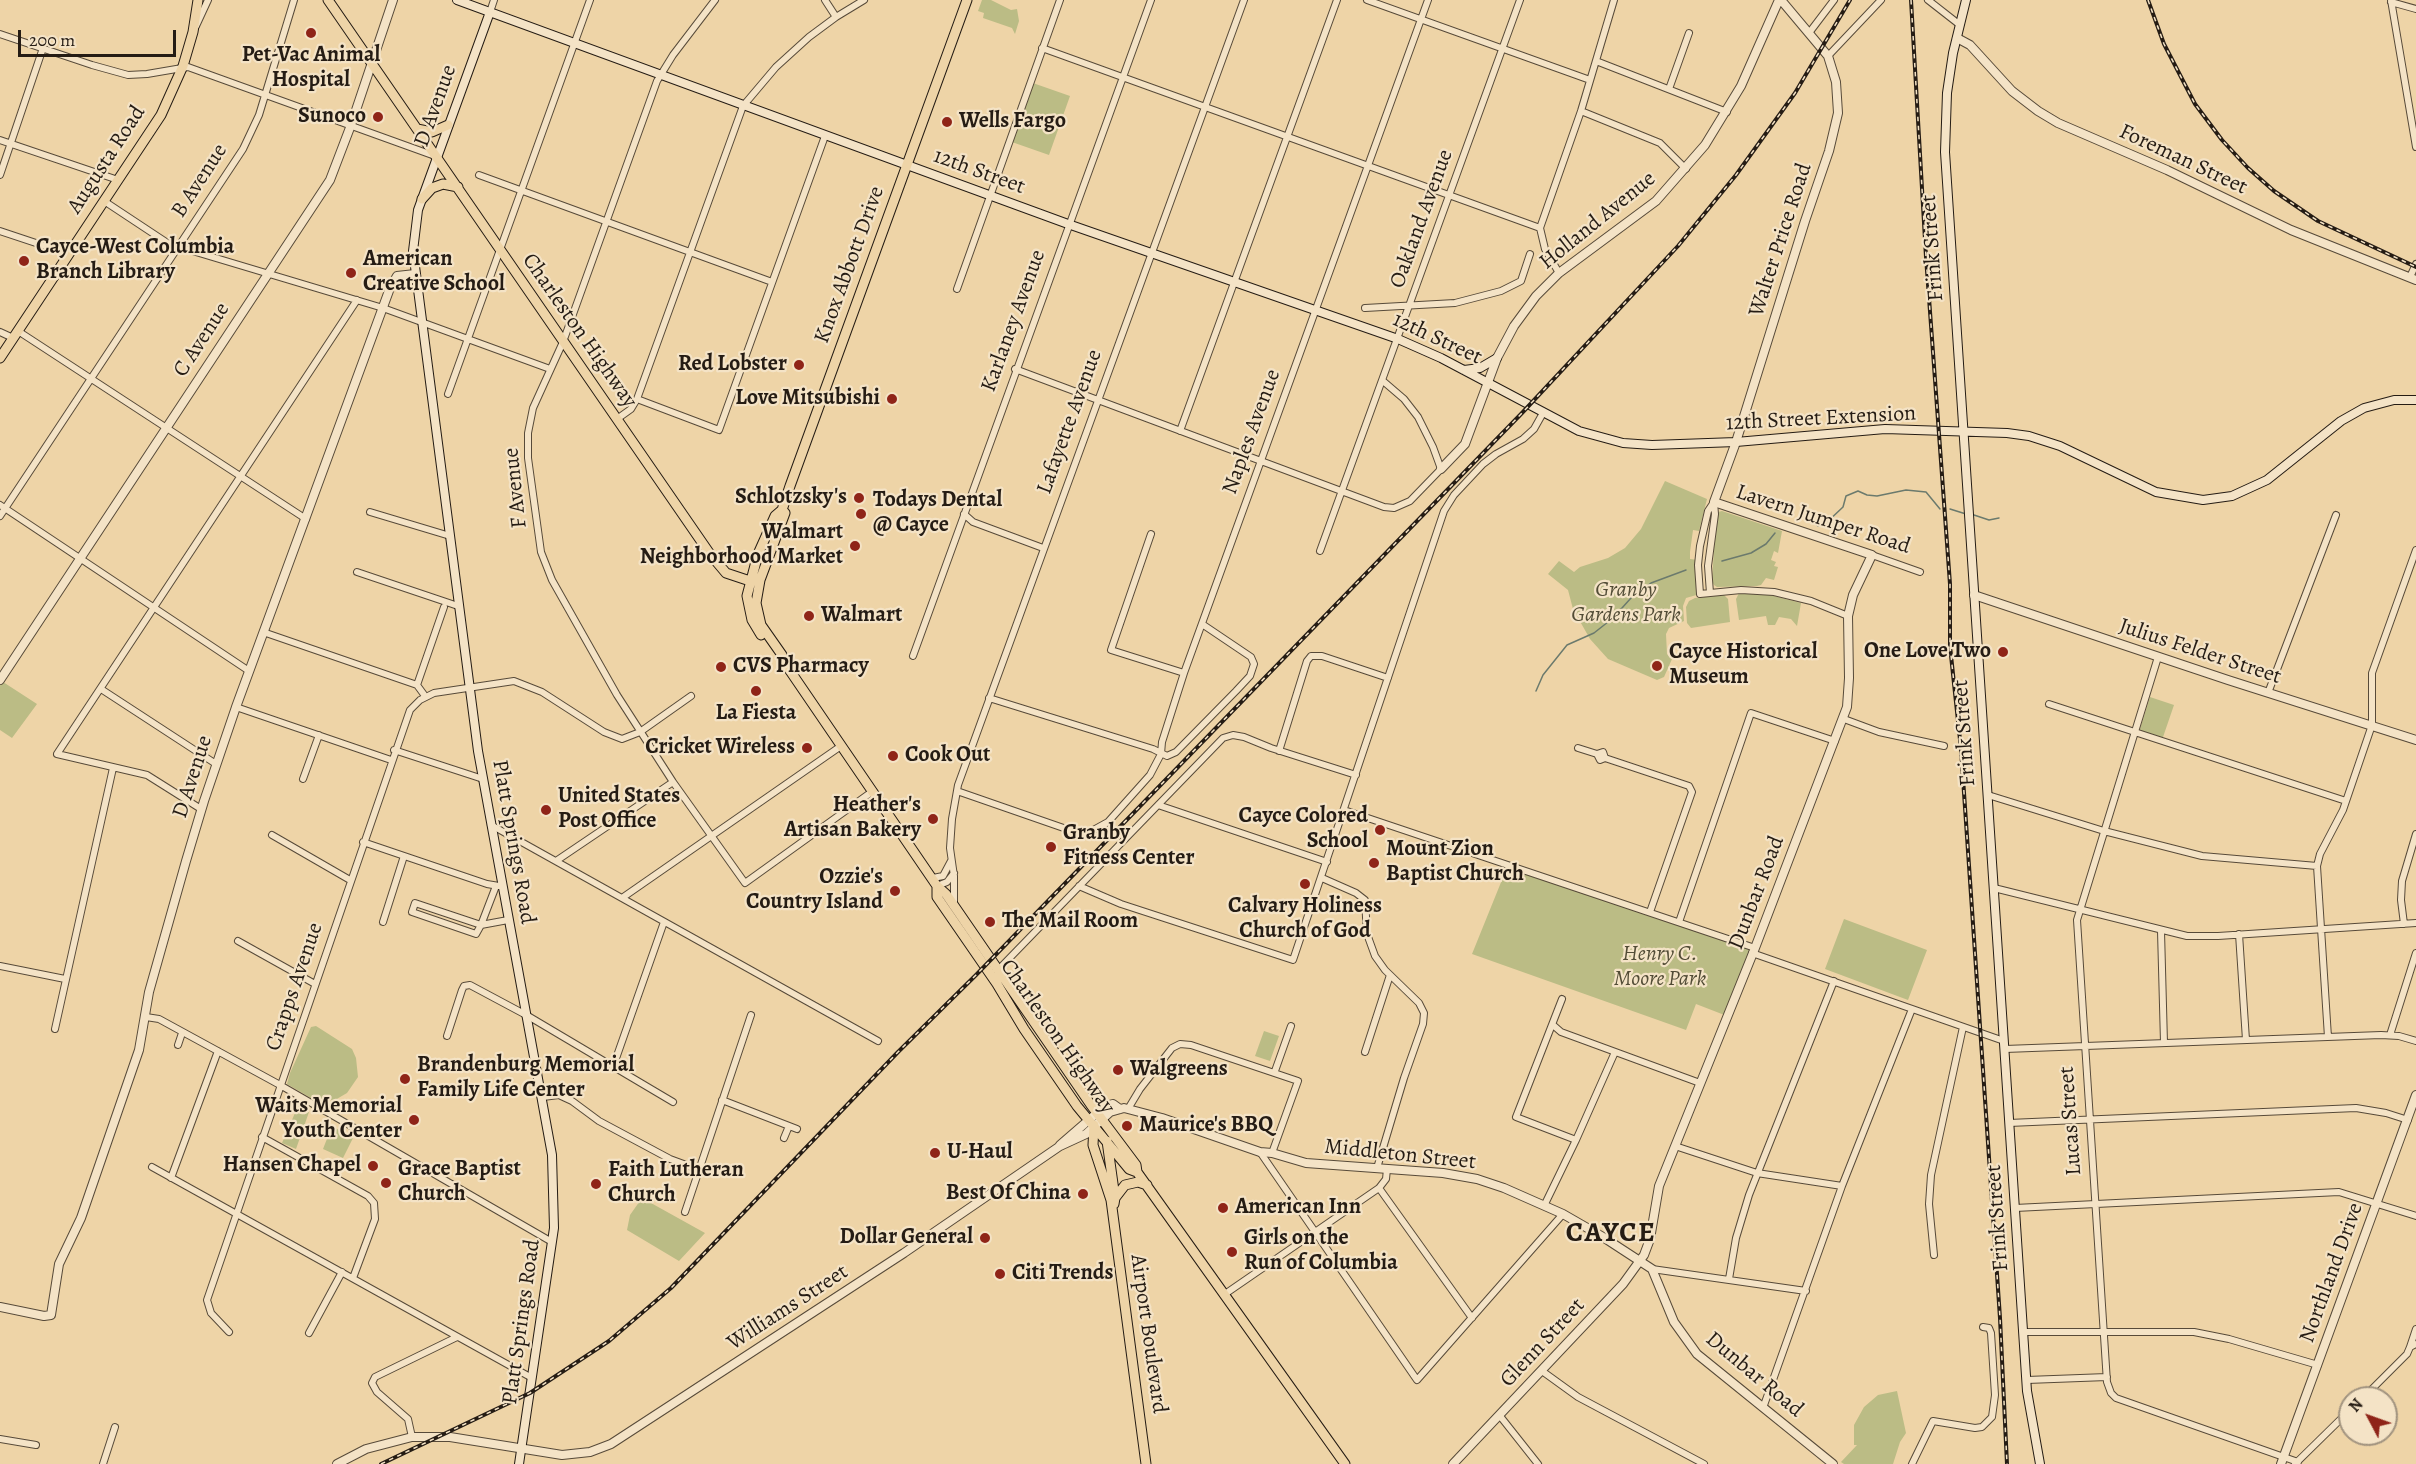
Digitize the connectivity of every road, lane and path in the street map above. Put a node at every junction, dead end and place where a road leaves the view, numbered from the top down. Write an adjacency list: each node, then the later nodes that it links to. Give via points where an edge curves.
1 (198, 0): 32 (main road, Augusta Road)
2 (208, 0): 32 (street)
3 (294, 0): 49 (street, B Avenue)
4 (328, 0): 44 (main road, Charleston Highway)
5 (393, 0): 44 (street, C Avenue)
6 (457, 0): 28 (main road, 12th Street)
7 (494, 0): 28 (street, D Avenue)
8 (590, 0): 37 (street)
9 (825, 0): 29 (street)
10 (864, 0): 29 (street)
11 (967, 0): 63 (main road, Knox Abbott Drive)
12 (1060, 0): 39 (street)
13 (1151, 0): 46 (street, Karlaney Avenue)
14 (1244, 0): 51 (street, Lafayette Avenue)
15 (1337, 0): 58 (street)
16 (1367, 0): 30 (street)
17 (1428, 0): 30 (street, Naples Avenue)
18 (1520, 0): 40 (street, Oakland Avenue)
19 (1614, 0): 42 (street)
20 (1780, 0): 34 (street, Walter Price Road); 53 (street, Holland Avenue)
21 (1834, 0): 34 (street)
22 (1881, 0): 41 (street)
23 (1928, 0): 31 (street)
24 (1966, 0): 31 (main road, Frink Street)
25 (713, 1): 45 (street, F Avenue)
26 (2391, 1): 27 (street); 61 (street)
27 (2416, 9)
28 (490, 12): 37 (main road, 12th Street); 54 (main road, D Avenue)
29 (836, 17): 50 (street, via 783,60)
30 (1422, 19): 40 (street); 64 (street, Naples Avenue)
31 (1960, 25): 36 (main road, Frink Street)
32 (193, 32): 43 (main road, Augusta Road)
33 (1689, 33): 48 (street)
34 (1809, 33): 41 (street, Walter Price Road)
35 (0, 34): 38 (street)
36 (1957, 38): 90 (street, Foreman Street, via 1970,45 2027,103 2058,123 2291,230); 121 (main road, Frink Street, via 1947,93 1945,152)
37 (575, 42): 45 (main road, 12th Street); 70 (street)
38 (43, 48): 43 (street, via 128,75); 60 (street)
39 (1042, 48): 46 (street); 71 (street)
40 (1503, 48): 47 (street); 72 (street, Oakland Avenue)
41 (1828, 56): 122 (street, Walter Price Road, via 1838,99 1834,135)
42 (1596, 61): 47 (street); 48 (street)
43 (183, 66): 49 (street); 68 (main road, Augusta Road, via 160,115)
44 (371, 66): 55 (street, C Avenue); 56 (main road, Charleston Highway)
45 (661, 74): 50 (main road, 12th Street); 75 (street, F Avenue)
46 (1121, 78): 51 (street); 76 (street, Karlaney Avenue)
47 (1590, 80): 52 (street)
48 (1669, 89): 53 (street)
49 (265, 96): 55 (street); 80 (street, B Avenue, via 243,150)
50 (743, 105): 57 (main road, 12th Street); 82 (street)
51 (1205, 106): 58 (street); 84 (street, Lafayette Avenue)
52 (1581, 111): 65 (street, via 1660,143); 78 (street)
53 (1726, 112): 65 (street, Holland Avenue)
54 (448, 124): 56 (main road, via 432,132); 62 (main road, D Avenue)
55 (351, 125): 62 (street); 87 (street, C Avenue, via 330,180)
56 (417, 129): 62 (main road, Charleston Highway)
57 (825, 136): 63 (main road, 12th Street); 91 (street)
58 (1286, 136): 64 (street); 92 (street)
59 (0, 140): 60 (street)
60 (11, 143): 66 (street); 68 (street)
61 (2416, 147)
62 (437, 157): 69 (main road, Charleston Highway); 73 (main road, D Avenue)
63 (907, 164): 71 (main road, 12th Street); 129 (main road, Knox Abbott Drive)
64 (1368, 166): 72 (street); 98 (street, Naples Avenue)
65 (1686, 170): 88 (street, Holland Avenue, via 1649,207)
66 (0, 175)
67 (479, 175): 70 (street)
68 (118, 180): 74 (main road, Augusta Road)
69 (458, 187): 73 (main road, via 443,184 432,188); 81 (main road, Charleston Highway)
70 (521, 190): 75 (street); 81 (street)
71 (990, 194): 76 (main road, 12th Street); 93 (street)
72 (1449, 196): 78 (street); 95 (street, Oakland Avenue)
73 (422, 199): 77 (main road, D Avenue)
74 (104, 201): 80 (street); 83 (main road, Augusta Road)
75 (606, 221): 82 (street); 104 (street, F Avenue)
76 (1068, 224): 84 (main road, 12th Street); 108 (street, Karlaney Avenue)
77 (415, 225): 89 (main road, Platt Springs Road)
78 (1540, 228): 88 (street, via 1545,249)
79 (0, 231): 83 (street)
80 (178, 246): 87 (street); 110 (street, B Avenue)
81 (500, 250): 102 (street); 104 (main road, Charleston Highway)
82 (690, 251): 91 (street); 114 (street)
83 (69, 254): 101 (main road, Augusta Road)
84 (1151, 254): 92 (main road, 12th Street); 115 (street, Lafayette Avenue)
85 (1530, 254): 95 (street, via 1524,276 1516,285 1455,303)
86 (2416, 264): 90 (street)
87 (268, 273): 94 (street); 119 (street, C Avenue)
88 (1559, 273): 106 (street, Holland Avenue, via 1525,309)
89 (415, 274): 96 (street, D Avenue, via 397,276); 99 (main road, Platt Springs Road)
90 (2413, 278)
91 (772, 282): 114 (street, via 719,430)
92 (1234, 283): 98 (main road, 12th Street); 120 (street)
93 (957, 289)
94 (357, 300): 96 (street); 125 (street)
95 (1409, 307): 97 (street); 103 (street, Oakland Avenue)
96 (382, 308): 99 (street); 134 (street, D Avenue)
97 (1365, 308)
98 (1317, 309): 103 (main road, 12th Street); 123 (street, Naples Avenue)
99 (422, 321): 102 (street); 136 (main road, Platt Springs Road)
100 (0, 332): 101 (street)
101 (16, 334): 105 (main road, Augusta Road); 110 (street)
102 (467, 338): 107 (street); 113 (street)
103 (1398, 339): 109 (main road, 12th Street); 111 (street, Oakland Avenue)
104 (563, 342): 107 (street, F Avenue); 118 (main road, Charleston Highway)
105 (0, 358)
106 (1497, 358): 109 (main road, via 1480,368); 112 (street, Holland Avenue)
107 (550, 369): 171 (street, F Avenue, via 533,408 528,445 541,552 561,597)
108 (1015, 369): 115 (street); 131 (street, Karlaney Avenue)
109 (1462, 370): 112 (main road, 12th Street)
110 (91, 379): 119 (street); 128 (street, B Avenue)
111 (1383, 381): 124 (street, via 1418,417); 126 (street, Oakland Avenue)
112 (1487, 382): 117 (main road, 12th Street Extension); 124 (street, Holland Avenue, via 1465,444)
113 (448, 394)
114 (637, 399): 118 (street)
115 (1098, 400): 120 (street); 138 (street, Lafayette Avenue)
116 (2416, 400): 121 (main road, 12th Street Extension, via 2394,400 2364,408 2325,433 2267,480 2232,496 2210,500 2156,492 2060,446 2029,436)
117 (1543, 413): 122 (main road, 12th Street Extension, via 1579,431 1623,443); 158 (street, via 1534,429 1483,464 1447,506)
118 (617, 419): 145 (main road, Charleston Highway, via 726,573)
119 (166, 428): 125 (street); 142 (street, C Avenue)
120 (1180, 431): 123 (street)
121 (1963, 432): 122 (main road, 12th Street Extension, via 1886,429); 147 (main road, Frink Street)
122 (1736, 442): 127 (street, Walter Price Road)
123 (1260, 460): 126 (street); 152 (street, Naples Avenue)
124 (1441, 468): 126 (street, via 1400,507 1384,507)
125 (241, 477): 134 (street); 150 (street)
126 (1342, 490): 140 (street, Oakland Avenue)
127 (1714, 502): 141 (street, Lavern Jumper Road); 146 (street, via 1708,566); 146 (street, via 1708,511 1698,566 1700,594)
128 (2, 507): 133 (street, B Avenue); 142 (street)
129 (783, 510): 137 (main road, Knox Abbott Drive); 145 (main road, Charleston Highway, via 775,516 758,554)
130 (370, 512): 136 (street)
131 (964, 514): 138 (street, via 973,522); 154 (street, Karlaney Avenue)
132 (2336, 515): 163 (street)
133 (0, 516)
134 (306, 519): 153 (street, D Avenue)
135 (1151, 534): 157 (street, via 1111,650)
136 (450, 536): 148 (main road, Platt Springs Road)
137 (773, 543): 145 (main road, Charleston Highway)
138 (1043, 548): 166 (street, Lafayette Avenue)
139 (2416, 550): 170 (street, via 2372,673)
140 (1320, 551)
141 (1872, 555): 144 (street, Lavern Jumper Road); 151 (street, Dunbar Road)
142 (81, 559): 150 (street); 159 (street, C Avenue)
143 (357, 572): 148 (street)
144 (1920, 572)
145 (754, 578): 176 (main road, Charleston Highway, via 761,626)
146 (1710, 593): 151 (street, via 1774,592)
147 (1974, 595): 155 (street, Julius Felder Street); 191 (main road, Frink Street)
148 (458, 606): 161 (main road, Platt Springs Road)
149 (444, 607): 160 (street)
150 (154, 608): 156 (street); 162 (street)
151 (1848, 616): 169 (street, Dunbar Road, via 1850,678)
152 (1202, 624): 157 (street, Naples Avenue); 181 (street, via 1251,657 1254,664 1250,676 1176,752)
153 (263, 632): 156 (street, D Avenue); 160 (street)
154 (913, 656)
155 (2158, 657): 163 (street, Julius Felder Street); 172 (street, Lucas Street)
156 (249, 671): 168 (street, D Avenue)
157 (1184, 673): 181 (street, Naples Avenue)
158 (1388, 678): 180 (street, via 1322,656 1311,656); 185 (street)
159 (0, 680)
160 (417, 685): 164 (street)
161 (470, 688): 164 (street, via 447,689); 171 (street, via 507,681 523,683 609,735 622,739); 186 (main road, Platt Springs Road)
162 (101, 689): 183 (street); 184 (street, via 57,753)
163 (2268, 693): 170 (street, Julius Felder Street)
164 (425, 696): 179 (street, Crapps Avenue, via 410,710)
165 (691, 696): 171 (street)
166 (989, 698): 181 (street); 190 (street, Lafayette Avenue)
167 (2049, 704): 172 (street)
168 (236, 707): 173 (street); 183 (street, D Avenue)
169 (1844, 719): 175 (street, Dunbar Road); 177 (street, via 1888,734)
170 (2372, 725): 174 (street, Julius Felder Street); 192 (street)
171 (640, 732): 188 (street, F Avenue)
172 (2136, 734): 192 (street); 197 (street, Lucas Street)
173 (319, 735): 182 (street); 187 (street)
174 (2416, 740)
175 (1835, 741): 221 (street, via 1751,712); 229 (street, Dunbar Road)
176 (841, 746): 189 (main road, Charleston Highway); 200 (street)
177 (1944, 746)
178 (1578, 748): 217 (street, via 1603,752 1605,758 1689,786 1692,792)
179 (394, 750): 182 (street, Crapps Avenue); 186 (street)
180 (1279, 750): 185 (street); 193 (street, via 1244,737 1227,736)
181 (1161, 754): 190 (street, Naples Avenue, via 1147,779 1104,825 1088,833 1066,830)
182 (391, 760): 201 (street, Crapps Avenue)
183 (216, 764): 194 (street, D Avenue)
184 (113, 768): 194 (street, via 153,778); 234 (street)
185 (1356, 776): 195 (street)
186 (483, 778): 196 (main road, Platt Springs Road)
187 (303, 779)
188 (673, 782): 200 (street, F Avenue); 204 (street)
189 (873, 791): 200 (street, F Avenue, via 745,883); 210 (main road, Charleston Highway)
190 (957, 791): 203 (street, Lafayette Avenue, via 951,819)
191 (1988, 795): 197 (street); 213 (main road, Frink Street)
192 (2346, 801): 206 (street)
193 (1158, 805): 205 (street); 212 (street)
194 (201, 809): 241 (street, D Avenue, via 149,992)
195 (1344, 810): 205 (street); 217 (street)
196 (490, 825): 204 (street); 211 (main road, Platt Springs Road)
197 (2104, 831): 206 (street, via 2202,856); 216 (street, Lucas Street)
198 (2416, 834): 223 (street, via 2402,881)
199 (272, 835): 209 (street)
200 (712, 835): 214 (street)
201 (363, 842): 202 (street); 209 (street, Crapps Avenue)
202 (404, 856): 211 (street); 219 (street)
203 (951, 860): 207 (street, Lafayette Avenue); 210 (street)
204 (556, 861): 214 (street)
205 (1327, 862): 208 (street)
206 (2317, 866): 225 (street)
207 (954, 873): 210 (street, via 947,882); 215 (street, Lafayette Avenue)
208 (1322, 878): 212 (street, via 1293,960 1121,904); 233 (street, via 1365,900 1368,940)
209 (350, 880): 236 (street, Crapps Avenue)
210 (935, 882): 215 (main road, Charleston Highway); 273 (main road, Charleston Highway, via 937,898 1065,1089)
211 (499, 886): 218 (main road, Platt Springs Road); 224 (street)
212 (1079, 886): 232 (street)
213 (1994, 888): 216 (street); 257 (main road, Frink Street)
214 (622, 898): 220 (street)
215 (954, 907): 232 (main road, Charleston Highway)
216 (2079, 910): 226 (street); 258 (street, Lucas Street, via 2076,926)
217 (1650, 912): 221 (street)
218 (508, 920): 224 (street); 240 (main road, Platt Springs Road)
219 (383, 922)
220 (664, 922): 253 (street); 262 (street)
221 (1679, 922): 229 (street)
222 (2416, 923): 223 (street)
223 (2404, 924): 225 (street)
224 (481, 925): 224 (street, via 476,934 412,912 416,903)
225 (2320, 930): 227 (street); 251 (street)
226 (2161, 931): 227 (street, via 2202,937); 255 (street)
227 (2239, 934): 252 (street)
228 (238, 941): 236 (street)
229 (1754, 951): 235 (street); 264 (street, Dunbar Road)
230 (2416, 953): 249 (street)
231 (0, 966): 234 (street)
232 (998, 970): 273 (main road, Charleston Highway)
233 (1390, 975): 260 (street); 285 (street, via 1419,1003 1424,1018)
234 (65, 979): 247 (street)
235 (1834, 981): 238 (street); 289 (street)
236 (315, 984): 265 (street, Crapps Avenue)
237 (1562, 999): 244 (street)
238 (1912, 1009): 246 (street); 292 (street)
239 (752, 1015): 243 (street)
240 (528, 1016): 250 (street, via 470,985 464,986); 262 (street); 267 (main road, Platt Springs Road)
241 (146, 1017): 248 (street, via 159,1019); 317 (street, D Avenue, via 135,1063 81,1218 59,1264 51,1315)
242 (740, 1021): 243 (street)
243 (749, 1023): 268 (street)
244 (1553, 1025): 261 (street, via 1561,1032); 279 (street, via 1516,1117)
245 (1291, 1026): 263 (street)
246 (1963, 1027): 257 (street); 309 (street, via 1931,1175 1929,1204)
247 (55, 1029)
248 (182, 1033): 256 (street); 259 (street)
249 (2390, 1035): 251 (street); 254 (street)
250 (447, 1036)
251 (2328, 1037): 252 (street)
252 (2246, 1040): 255 (street)
253 (878, 1041)
254 (2416, 1041)
255 (2164, 1043): 258 (street)
256 (178, 1045)
257 (2004, 1045): 258 (street); 274 (main road, Frink Street)
258 (2084, 1046): 271 (street, Lucas Street)
259 (218, 1051): 265 (street); 290 (street)
260 (1365, 1052)
261 (1615, 1053): 264 (street); 279 (street)
262 (613, 1067): 269 (street)
263 (1275, 1071): 270 (street, via 1180,1044 1168,1052); 283 (street, via 1298,1080)
264 (1700, 1083): 281 (street, Dunbar Road)
265 (280, 1085): 277 (street, Crapps Avenue); 308 (street)
266 (2416, 1095): 272 (street, Northland Drive)
267 (543, 1097): 287 (street, via 560,1095 670,1159); 308 (main road, Platt Springs Road, via 553,1171)
268 (722, 1100): 275 (street); 287 (street)
269 (672, 1102)
270 (1124, 1109): 273 (street, Middleton Street, via 1113,1104 1105,1106); 282 (street, Middleton Street, via 1167,1119)
271 (2089, 1120): 272 (street, via 2356,1108); 274 (street); 298 (street, Lucas Street)
272 (2408, 1120): 296 (street, Northland Drive)
273 (1092, 1121): 280 (main road, Airport Boulevard); 288 (main road, Charleston Highway, via 1136,1165); 301 (main road, Airport Boulevard, via 1093,1145); 340 (street, Williams Street, via 904,1254 611,1444 573,1454)
274 (2009, 1123): 300 (main road, Frink Street)
275 (789, 1126): 276 (street); 278 (street)
276 (797, 1129)
277 (262, 1137): 303 (street, Crapps Avenue); 313 (street, via 374,1203 375,1219)
278 (784, 1138)
279 (1576, 1140): 299 (street)
280 (1107, 1141): 288 (main road, Charleston Highway, via 1129,1169); 294 (main road, Airport Boulevard)
281 (1675, 1146): 289 (street); 307 (street, Dunbar Road, via 1656,1197)
282 (1260, 1152): 283 (street, Middleton Street); 306 (street)
283 (1272, 1153): 285 (street, Middleton Street, via 1322,1165)
284 (152, 1167): 290 (street)
285 (1377, 1168): 286 (street, Middleton Street)
286 (1387, 1169): 293 (street); 299 (street, Middleton Street, via 1477,1179)
287 (700, 1170): 297 (street)
288 (1137, 1172): 291 (main road, Charleston Highway)
289 (1757, 1173): 292 (street); 314 (street, via 1739,1227)
290 (171, 1178): 303 (street)
291 (1147, 1185): 294 (main road, via 1125,1185); 316 (main road, Charleston Highway)
292 (1842, 1186): 315 (street)
293 (1379, 1188): 306 (street); 318 (street)
294 (1116, 1198): 301 (main road, Airport Boulevard)
295 (679, 1202): 297 (street)
296 (2377, 1204): 298 (street, via 2333,1192); 305 (street); 327 (street, Northland Drive)
297 (688, 1205): 302 (street)
298 (2095, 1205): 300 (street); 321 (street, Lucas Street)
299 (1544, 1206): 304 (street, Middleton Street)
300 (2015, 1208): 323 (main road, Frink Street)
301 (1112, 1209): 346 (main road, Airport Boulevard)
302 (685, 1212)
303 (236, 1213): 312 (street); 322 (street, Crapps Avenue, via 207,1300 211,1313)
304 (1563, 1214): 310 (street, Middleton Street); 318 (street)
305 (2416, 1216)
306 (1315, 1232): 316 (street); 318 (street, via 1417,1380)
307 (1650, 1239): 310 (street, Glenn Street)
308 (552, 1242): 330 (main road, Platt Springs Road)
309 (1934, 1255)
310 (1640, 1262): 311 (street, Middleton Street); 328 (street, Glenn Street)
311 (1652, 1269): 314 (street, Middleton Street); 333 (street, Dunbar Road, via 1667,1307 1690,1345)
312 (342, 1272): 313 (street); 324 (street)
313 (353, 1278): 325 (street)
314 (1729, 1279): 315 (street, Middleton Street)
315 (1806, 1291): 333 (street)
316 (1225, 1294): 347 (main road, Charleston Highway)
317 (0, 1307)
318 (1472, 1318)
319 (1983, 1327): 352 (street, via 1991,1333 1995,1395 1992,1417 1975,1428 1933,1420)
320 (2416, 1329): 326 (street)
321 (2104, 1330): 323 (street); 327 (street, via 2194,1332); 329 (street, Lucas Street)
322 (229, 1332)
323 (2023, 1332): 331 (main road, Frink Street)
324 (309, 1333)
325 (457, 1337): 330 (street); 337 (street, via 375,1377 372,1383 408,1419)
326 (2413, 1345): 332 (street)
327 (2318, 1365): 341 (street, Northland Drive)
328 (1542, 1371): 334 (street, Glenn Street); 350 (street, via 1578,1397)
329 (2107, 1377): 331 (street); 341 (street, Lucas Street, via 2108,1388 2116,1398)
330 (532, 1378): 340 (main road, Platt Springs Road)
331 (2027, 1380): 353 (main road, Frink Street)
332 (2374, 1386)
333 (1764, 1408): 351 (street, Dunbar Road)
334 (1500, 1416): 348 (street, Glenn Street); 349 (street)
335 (2338, 1422): 342 (street)
336 (116, 1427): 343 (street)
337 (412, 1437): 340 (street, Williams Street, via 450,1437); 344 (street, Williams Street, via 366,1449)
338 (0, 1439): 339 (street)
339 (36, 1445)
340 (521, 1448): 345 (main road, Platt Springs Road)
341 (2283, 1460): 342 (street, Lucas Street)
342 (2296, 1463)
343 (103, 1464)
344 (336, 1464)
345 (519, 1464)
346 (1146, 1464)
347 (1345, 1464)
348 (1453, 1464)
349 (1538, 1464)
350 (1704, 1464)
351 (1833, 1464)
352 (1912, 1464)
353 (2040, 1464)

